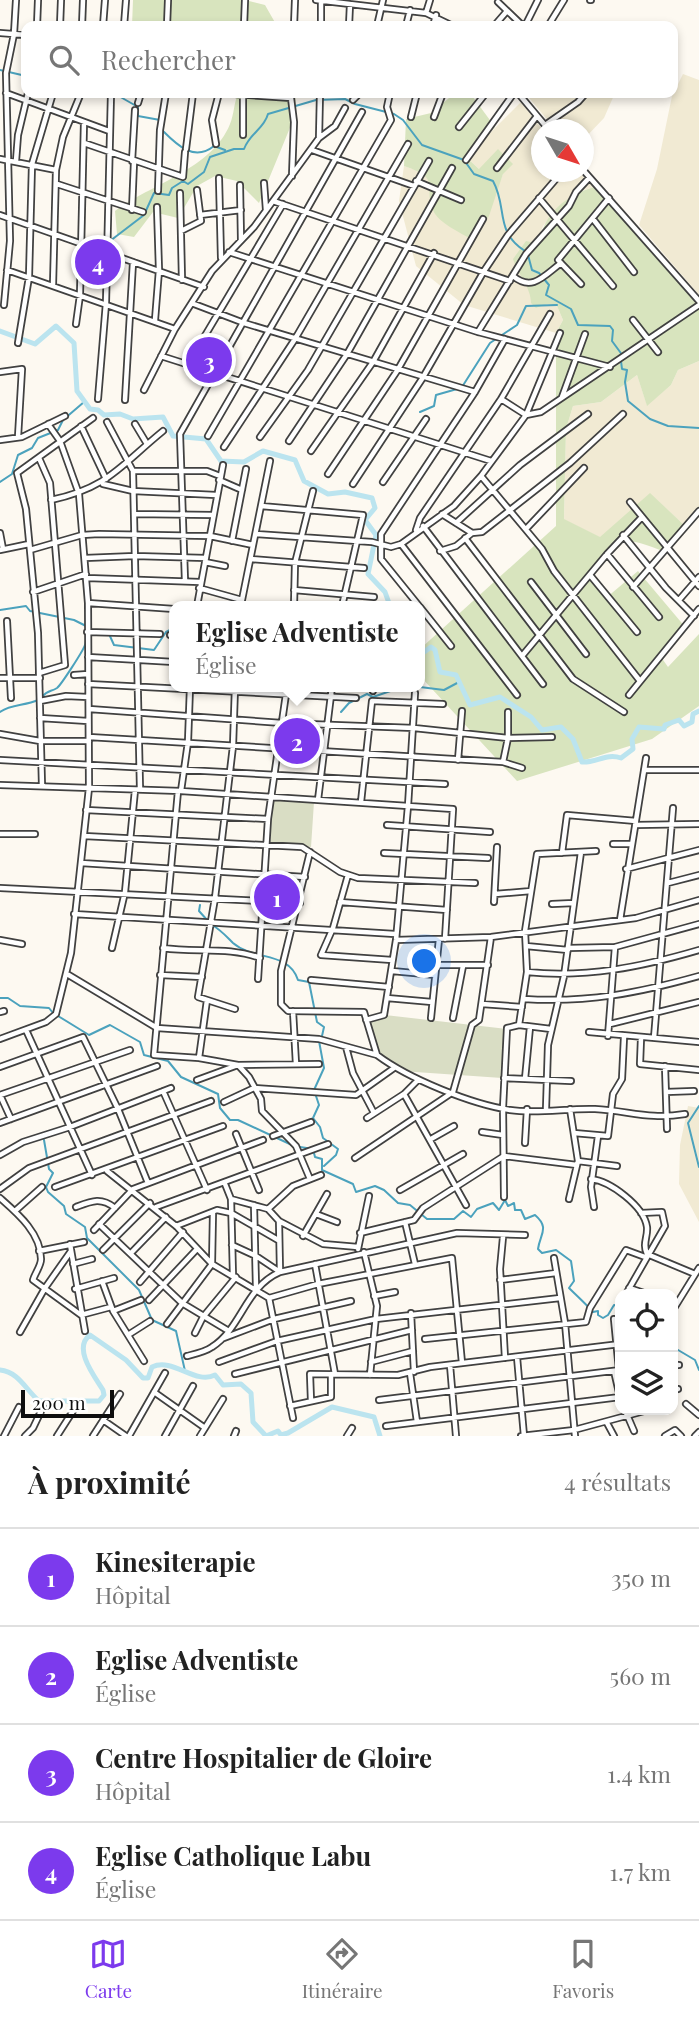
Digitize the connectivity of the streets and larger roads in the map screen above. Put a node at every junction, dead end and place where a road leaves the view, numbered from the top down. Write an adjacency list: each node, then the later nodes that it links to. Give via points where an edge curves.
1 (16, 0): 43 (street)
2 (38, 0): 24 (street)
3 (61, 0): 25 (street)
4 (83, 0): 26 (street)
5 (105, 0): 27 (street)
6 (126, 0): 28 (street)
7 (168, 0): 29 (street)
8 (245, 0): 30 (street)
9 (295, 0): 31 (street)
10 (319, 0): 15 (street); 32 (street)
11 (383, 0): 19 (street)
12 (430, 0): 22 (street)
13 (538, 0): 40 (street)
14 (564, 0): 41 (street)
15 (340, 1): 18 (street)
16 (362, 3): 18 (street); 19 (street)
17 (497, 3): 21 (street)
18 (350, 4): 33 (street)
19 (379, 8): 20 (street); 34 (street)
20 (407, 8): 22 (street); 35 (street)
21 (507, 11): 38 (street); 39 (street)
22 (426, 13): 23 (street)
23 (436, 15): 36 (street); 37 (street)
24 (37, 21)
25 (60, 21)
26 (82, 21)
27 (103, 21)
28 (124, 21)
29 (167, 21)
30 (244, 21)
31 (294, 21)
32 (321, 21)
33 (349, 21)
34 (378, 21)
35 (406, 21)
36 (434, 21)
37 (445, 21)
38 (498, 21)
39 (518, 21)
40 (527, 21)
41 (551, 21)
42 (0, 33): 43 (street)
43 (14, 34): 44 (street); 45 (street)
44 (21, 35)
45 (6, 93): 46 (street); 91 (street)
46 (21, 95)
47 (27, 98): 93 (street)
48 (32, 98): 69 (street)
49 (52, 98): 69 (street)
50 (79, 98): 74 (street)
51 (111, 98): 81 (street)
52 (140, 98): 68 (street)
53 (165, 98): 101 (street)
54 (192, 98): 101 (street, via 183,177)
55 (219, 98): 85 (street, via 212,120)
56 (243, 98): 82 (street)
57 (291, 98): 103 (street)
58 (320, 98): 83 (street)
59 (354, 98): 67 (street)
60 (389, 98): 97 (street, via 391,120)
61 (416, 98): 75 (street)
62 (441, 98): 76 (street)
63 (482, 98): 80 (street)
64 (512, 98): 92 (street)
65 (521, 98): 73 (street)
66 (582, 98): 78 (street)
67 (352, 100)
68 (138, 103)
69 (49, 108): 74 (street); 96 (street)
70 (345, 108): 83 (street, via 335,126)
71 (135, 110): 94 (street)
72 (362, 112): 90 (street)
73 (537, 116): 77 (street); 99 (street)
74 (71, 117): 79 (street); 100 (street)
75 (411, 117)
76 (434, 117)
77 (540, 119)
78 (557, 119)
79 (85, 122): 81 (street); 84 (street)
80 (459, 127)
81 (109, 131): 88 (street)
82 (243, 135)
83 (319, 138): 87 (street)
84 (84, 143): 88 (street); 115 (street)
85 (216, 144)
86 (408, 144): 102 (street)
87 (312, 150): 90 (street); 103 (street)
88 (109, 153): 94 (street); 121 (street)
89 (0, 159): 91 (street)
90 (337, 159): 97 (street); 128 (street)
91 (9, 160): 93 (street); 132 (street)
92 (466, 160)
93 (16, 161): 96 (street)
94 (133, 161): 101 (street); 124 (street)
95 (429, 161): 109 (street)
96 (32, 164): 100 (street); 137 (street)
97 (365, 167): 102 (street); 136 (street)
98 (452, 168): 114 (street)
99 (496, 168)
100 (55, 170): 110 (street)
101 (157, 170): 113 (street)
102 (388, 176): 109 (street); 139 (street)
103 (292, 177): 120 (street)
104 (219, 178): 129 (street)
105 (553, 182): 117 (street)
106 (585, 182): 135 (street)
107 (593, 182): 118 (street)
108 (264, 183): 126 (street)
109 (415, 183): 114 (street); 142 (street)
110 (57, 184): 115 (street); 140 (street)
111 (240, 185): 125 (street)
112 (197, 190): 131 (street)
113 (158, 191)
114 (438, 191): 119 (street); 145 (street)
115 (83, 192): 121 (street); 144 (street)
116 (180, 193): 138 (street)
117 (539, 198): 135 (street); 156 (street)
118 (609, 198): 134 (street); 173 (street)
119 (461, 200)
120 (273, 201): 122 (street); 126 (street)
121 (108, 202): 124 (street); 146 (street)
122 (283, 205): 128 (street); 149 (street)
123 (157, 207): 155 (street)
124 (132, 210): 127 (street)
125 (241, 210): 129 (street); 143 (street)
126 (266, 211): 143 (street)
127 (143, 212)
128 (307, 212): 136 (street); 154 (street)
129 (220, 214): 131 (street); 150 (street)
130 (0, 215): 132 (street)
131 (200, 215): 138 (street, via 201,221)
132 (10, 218): 137 (street); 158 (street)
133 (483, 219): 151 (street)
134 (593, 219): 141 (street); 157 (street)
135 (558, 220): 141 (street); 162 (street)
136 (333, 222): 139 (street); 160 (street)
137 (32, 226): 140 (street); 161 (street)
138 (181, 231): 163 (street)
139 (357, 232): 142 (street); 164 (street)
140 (56, 234): 144 (street); 166 (street)
141 (576, 239): 153 (street, via 558,260); 167 (street)
142 (383, 240): 145 (street); 169 (street)
143 (241, 242): 147 (street)
144 (82, 243): 146 (street); 170 (street)
145 (409, 245): 148 (street); 171 (street)
146 (106, 252): 152 (street); 172 (street)
147 (229, 253): 149 (street); 150 (street)
148 (434, 253): 151 (street); 176 (street)
149 (252, 258): 154 (street); 178 (street)
150 (221, 259): 168 (street)
151 (459, 261): 156 (street); 180 (street)
152 (133, 262): 155 (street); 177 (street)
153 (561, 263): 162 (street, via 531,284); 165 (street)
154 (277, 267): 160 (street); 183 (street)
155 (159, 270): 163 (street); 181 (street)
156 (484, 271): 162 (street); 184 (street)
157 (634, 272)
158 (7, 273): 159 (street); 161 (street); 174 (street)
159 (0, 275)
160 (302, 276): 164 (street); 187 (street)
161 (29, 277): 166 (street); 194 (street)
162 (511, 278): 188 (street)
163 (181, 280): 168 (street)
164 (327, 284): 169 (street); 192 (street)
165 (581, 284)
166 (53, 285): 170 (street)
167 (613, 286)
168 (204, 288): 175 (street)
169 (353, 292): 171 (street); 195 (street)
170 (80, 295): 172 (street); 185 (street)
171 (379, 300): 176 (street); 199 (street)
172 (106, 303): 177 (street); 215 (street)
173 (699, 303): 193 (street)
174 (4, 304)
175 (194, 304): 178 (street); 186 (street)
176 (403, 307): 180 (street); 202 (street)
177 (131, 312): 181 (street); 217 (street)
178 (221, 313): 183 (street); 203 (street)
179 (550, 314): 196 (street)
180 (429, 315): 184 (street); 205 (street)
181 (155, 320): 186 (street)
182 (633, 320): 193 (street)
183 (244, 323): 187 (street); 207 (street)
184 (454, 323): 188 (street); 208 (street)
185 (76, 324)
186 (176, 329): 200 (street)
187 (270, 331): 192 (street); 209 (street)
188 (478, 332): 191 (street)
189 (560, 333): 198 (street)
190 (585, 334): 201 (street)
191 (502, 337): 196 (street); 212 (street)
192 (295, 339): 195 (street); 211 (street)
193 (647, 339): 197 (street); 204 (street)
194 (19, 340)
195 (322, 347): 199 (street); 213 (street)
196 (532, 347): 198 (street); 216 (street)
197 (658, 352)
198 (552, 353): 201 (street); 222 (street)
199 (347, 354): 202 (street); 218 (street)
200 (160, 356): 203 (street); 210 (street)
201 (578, 358): 204 (street); 214 (street)
202 (373, 362): 205 (street); 219 (street)
203 (187, 366): 207 (street)
204 (610, 367): 214 (street)
205 (397, 371): 208 (street); 226 (street)
206 (0, 372): 234 (street, via 22,369)
207 (212, 374): 209 (street); 253 (street, via 180,436)
208 (422, 379): 212 (street); 231 (street)
209 (238, 383): 211 (street); 233 (street)
210 (144, 390)
211 (262, 390): 213 (street); 242 (street)
212 (475, 392): 241 (street)
213 (286, 397): 218 (street); 235 (street)
214 (562, 398): 222 (street, via 541,412)
215 (98, 399)
216 (501, 399): 222 (street); 244 (street)
217 (125, 400)
218 (313, 405): 219 (street); 239 (street)
219 (337, 413): 226 (street); 243 (street)
220 (588, 414): 261 (street)
221 (623, 414): 270 (street)
222 (526, 415): 248 (street)
223 (65, 416): 228 (street)
224 (93, 418): 230 (street)
225 (426, 419): 236 (street)
226 (363, 421): 231 (street); 254 (street)
227 (107, 422): 246 (street)
228 (48, 424): 234 (street); 238 (street)
229 (135, 424): 240 (street)
230 (81, 426): 238 (street); 257 (street)
231 (388, 429): 236 (street); 259 (street)
232 (163, 431): 240 (street)
233 (208, 436)
234 (18, 437): 237 (street)
235 (260, 437)
236 (412, 438): 241 (street); 258 (street)
237 (0, 440)
238 (61, 441): 245 (street); 265 (street)
239 (289, 441)
240 (147, 444): 246 (street)
241 (439, 444): 244 (street); 295 (street)
242 (224, 447)
243 (311, 451)
244 (465, 453): 248 (street); 281 (street, via 420,518)
245 (38, 458): 267 (street, via 50,483); 298 (street, via 16,473 23,489)
246 (129, 461): 252 (street); 257 (street)
247 (270, 461): 269 (street)
248 (491, 461): 255 (street)
249 (223, 465): 256 (street)
250 (584, 468): 280 (street)
251 (246, 469): 260 (street)
252 (133, 471): 253 (street); 262 (street)
253 (181, 472): 256 (street, via 207,471); 264 (street)
254 (328, 474)
255 (481, 476): 261 (street); 275 (street)
256 (220, 478): 260 (street); 266 (street)
257 (104, 481): 262 (street); 265 (street)
258 (383, 482)
259 (353, 485)
260 (242, 489): 292 (street)
261 (493, 490): 270 (street); 278 (street)
262 (133, 491): 264 (street); 273 (street)
263 (313, 491): 272 (street)
264 (182, 492): 266 (street); 274 (street)
265 (79, 494): 267 (street); 285 (street)
266 (216, 495): 276 (street)
267 (51, 500): 294 (street)
268 (630, 502): 277 (street)
269 (261, 506): 272 (street); 284 (street)
270 (510, 510): 280 (street); 283 (street, via 482,532)
271 (699, 511): 299 (street)
272 (307, 512): 290 (street); 293 (street, via 363,515)
273 (134, 514): 274 (street); 286 (street)
274 (184, 514): 276 (street); 287 (street)
275 (442, 514): 278 (street); 279 (street)
276 (213, 515): 289 (street)
277 (642, 517): 288 (street); 299 (street)
278 (456, 523): 283 (street)
279 (423, 526): 281 (street); 301 (street)
280 (526, 529): 325 (street)
281 (416, 531): 296 (street)
282 (0, 533): 300 (street)
283 (472, 533): 291 (street)
284 (256, 534): 290 (street); 297 (street)
285 (82, 535): 286 (street); 294 (street); 305 (street)
286 (134, 535): 287 (street); 303 (street)
287 (184, 535): 289 (street); 304 (street)
288 (623, 535): 302 (street); 312 (street)
289 (210, 536): 292 (street); 307 (street)
290 (301, 538): 293 (street); 308 (street)
291 (466, 538): 301 (street); 345 (street)
292 (232, 541): 297 (street)
293 (358, 541): 295 (street); 310 (street)
294 (55, 542): 298 (street); 319 (street)
295 (375, 543): 296 (street); 331 (street, via 381,559)
296 (401, 544): 368 (street)
297 (253, 545): 306 (street)
298 (30, 547): 300 (street); 323 (street)
299 (668, 548): 312 (street); 318 (street)
300 (2, 550)
301 (440, 551): 348 (street)
302 (607, 554): 313 (street); 321 (street)
303 (135, 556): 304 (street); 305 (street); 315 (street)
304 (184, 556): 307 (street); 316 (street)
305 (85, 558): 314 (street)
306 (251, 559): 308 (street); 320 (street, via 242,600)
307 (206, 560): 309 (street); 320 (street)
308 (295, 563): 310 (street); 322 (street)
309 (225, 566)
310 (353, 567): 311 (street); 324 (street)
311 (364, 568)
312 (651, 568): 321 (street); 327 (street)
313 (590, 575): 325 (street); 343 (street)
314 (87, 576): 315 (street); 319 (street); 332 (street)
315 (136, 580): 316 (street); 333 (street)
316 (185, 582): 320 (street)
317 (531, 582): 337 (street)
318 (698, 582): 327 (street)
319 (59, 583): 323 (street); 353 (street, via 65,665)
320 (199, 585): 328 (street)
321 (634, 587): 339 (street)
322 (294, 590): 324 (street); 329 (street)
323 (33, 592): 353 (street)
324 (345, 593): 326 (street); 330 (street)
325 (573, 594): 337 (street); 357 (street)
326 (374, 597)
327 (679, 600): 338 (street)
328 (197, 601)
329 (294, 601)
330 (343, 601)
331 (414, 601)
332 (88, 603): 333 (street); 341 (street)
333 (136, 607): 334 (street); 342 (street)
334 (169, 609)
335 (699, 609): 338 (street)
336 (425, 614): 346 (street)
337 (556, 615): 345 (street); 347 (street)
338 (694, 615): 357 (street)
339 (659, 617)
340 (7, 621): 356 (street)
341 (87, 632): 342 (street); 349 (street)
342 (137, 632): 344 (street); 350 (street)
343 (637, 632)
344 (160, 634)
345 (540, 634): 348 (street); 381 (street, via 573,679)
346 (451, 646)
347 (586, 654)
348 (522, 656): 359 (street)
349 (88, 657): 350 (street); 352 (street)
350 (136, 660): 351 (street); 360 (street)
351 (169, 662)
352 (88, 674): 354 (street); 358 (street)
353 (39, 675): 356 (street); 375 (street)
354 (74, 675)
355 (0, 678): 356 (street)
356 (10, 679): 373 (street)
357 (640, 681): 369 (street)
358 (88, 684): 360 (street); 370 (street)
359 (543, 684)
360 (137, 686): 361 (street); 382 (street)
361 (169, 687)
362 (190, 692): 383 (street)
363 (235, 692): 385 (street)
364 (250, 692): 371 (street)
365 (287, 692): 371 (street)
366 (332, 692): 372 (street)
367 (415, 693): 376 (street)
368 (517, 695)
369 (629, 695)
370 (88, 697): 375 (street); 378 (street)
371 (286, 697): 372 (street); 387 (street)
372 (331, 697): 374 (street); 388 (street)
373 (11, 698)
374 (356, 698)
375 (40, 701): 384 (street)
376 (415, 703): 377 (street); 389 (street, via 372,701); 390 (street)
377 (443, 704)
378 (88, 709): 382 (street); 386 (street)
379 (462, 711): 392 (street)
380 (508, 712): 394 (street)
381 (624, 712)
382 (137, 713): 383 (street); 396 (street)
383 (189, 716): 385 (street); 398 (street)
384 (40, 718): 386 (street); 397 (street)
385 (233, 720): 387 (street); 399 (street)
386 (88, 721): 395 (street)
387 (282, 723): 388 (street); 400 (street)
388 (328, 724): 389 (street); 401 (street)
389 (368, 727): 390 (street); 402 (street)
390 (414, 728): 392 (street); 403 (street)
391 (0, 734): 397 (street)
392 (460, 734): 394 (street); 405 (street)
393 (552, 737): 394 (street)
394 (508, 738): 407 (street)
395 (89, 739): 396 (street); 397 (street); 409 (street)
396 (138, 739): 398 (street); 410 (street)
397 (40, 740): 408 (street)
398 (188, 742): 399 (street); 411 (street)
399 (233, 746): 400 (street); 415 (street)
400 (276, 749): 401 (street); 416 (street)
401 (323, 750): 402 (street); 417 (street)
402 (366, 752): 403 (street); 418 (street)
403 (412, 756): 405 (street); 419 (street)
404 (646, 758): 413 (street)
405 (457, 760): 407 (street)
406 (0, 761): 408 (street)
407 (503, 762): 412 (street)
408 (41, 763): 409 (street); 422 (street)
409 (89, 764): 410 (street); 423 (street)
410 (139, 766): 411 (street); 424 (street)
411 (183, 768): 415 (street); 425 (street)
412 (522, 768)
413 (644, 770): 414 (street); 437 (street)
414 (699, 770)
415 (228, 772): 416 (street); 426 (street)
416 (273, 774): 417 (street); 427 (street)
417 (320, 777): 418 (street); 428 (street)
418 (363, 779): 419 (street); 429 (street)
419 (410, 782): 420 (street); 430 (street)
420 (445, 784)
421 (0, 785): 422 (street)
422 (42, 786): 423 (street)
423 (89, 788): 424 (street); 432 (street)
424 (137, 790): 425 (street); 433 (street)
425 (180, 791): 426 (street); 434 (street)
426 (225, 793): 427 (street); 435 (street)
427 (271, 796): 428 (street); 436 (street)
428 (318, 800): 429 (street)
429 (361, 802): 430 (street)
430 (408, 806): 441 (street); 442 (street, via 453,809)
431 (673, 808): 438 (street)
432 (86, 810): 433 (street); 446 (street)
433 (133, 812): 434 (street); 447 (street)
434 (176, 815): 435 (street); 448 (street)
435 (224, 817): 436 (street); 449 (street)
436 (268, 819): 452 (street)
437 (635, 823): 438 (street); 451 (street); 459 (street, via 567,815)
438 (672, 823): 439 (street); 463 (street)
439 (699, 824)
440 (387, 825): 441 (street)
441 (406, 827): 442 (street); 460 (street)
442 (451, 830): 443 (street); 461 (street)
443 (490, 832)
444 (0, 834): 445 (street)
445 (35, 834)
446 (84, 836): 447 (street); 464 (street)
447 (129, 839): 448 (street); 465 (street)
448 (174, 841): 449 (street); 466 (street)
449 (220, 843): 452 (street); 468 (street)
450 (612, 844): 451 (street)
451 (631, 844): 467 (street)
452 (267, 846): 456 (street, via 302,847); 469 (street)
453 (497, 847): 481 (street)
454 (699, 850): 463 (street)
455 (596, 851): 457 (street)
456 (310, 852): 470 (street); 472 (street)
457 (581, 852): 459 (street); 489 (street)
458 (384, 853): 460 (street)
459 (562, 853): 479 (street, via 537,854)
460 (403, 854): 461 (street); 473 (street)
461 (449, 857): 462 (street); 474 (street)
462 (488, 858)
463 (669, 858): 467 (street); 476 (street)
464 (81, 863): 465 (street); 478 (street)
465 (126, 866): 466 (street); 480 (street)
466 (171, 869): 468 (street); 482 (street)
467 (626, 869): 496 (street)
468 (218, 872): 469 (street); 483 (street)
469 (265, 874): 472 (street); 485 (street)
470 (348, 875): 473 (street); 486 (street)
471 (699, 875): 476 (street)
472 (305, 877): 488 (street)
473 (400, 881): 474 (street); 491 (street)
474 (448, 883): 475 (street); 493 (street)
475 (475, 883)
476 (668, 883): 492 (street)
477 (0, 888): 478 (street)
478 (78, 890): 480 (street); 494 (street)
479 (531, 891): 481 (street); 504 (street)
480 (125, 892): 482 (street); 495 (street)
481 (495, 894): 487 (street)
482 (168, 895): 483 (street); 497 (street)
483 (215, 898): 485 (street); 498 (street)
484 (699, 900): 492 (street)
485 (264, 901): 488 (street); 501 (street)
486 (340, 902): 491 (street); 503 (street)
487 (494, 902)
488 (300, 903): 502 (street)
489 (574, 903): 490 (street); 500 (street)
490 (552, 904)
491 (398, 906): 493 (street); 506 (street)
492 (665, 909): 496 (street); 505 (street)
493 (447, 910): 508 (street)
494 (75, 914): 495 (street); 527 (street)
495 (120, 919): 497 (street); 513 (street)
496 (620, 920): 500 (street)
497 (166, 922): 498 (street); 514 (street)
498 (210, 924): 501 (street); 517 (street)
499 (699, 924): 505 (street)
500 (571, 926): 504 (street); 515 (street)
501 (262, 927): 502 (street); 518 (street)
502 (294, 928): 503 (street); 547 (street, via 281,971 281,1004)
503 (333, 928): 506 (street); 519 (street, via 321,955)
504 (525, 931): 507 (street); 511 (street)
505 (663, 933): 512 (street); 520 (street)
506 (396, 937): 508 (street); 519 (street)
507 (491, 937): 508 (street); 522 (street)
508 (442, 939): 521 (street)
509 (0, 940): 510 (street)
510 (22, 944)
511 (526, 946): 515 (street); 526 (street)
512 (615, 947): 515 (street); 525 (street)
513 (112, 948)
514 (163, 948): 517 (street); 528 (street)
515 (568, 949): 531 (street)
516 (699, 950): 520 (street)
517 (206, 951): 518 (street); 532 (street)
518 (260, 956): 533 (street)
519 (392, 960): 524 (street)
520 (659, 961): 525 (street); 536 (street)
521 (437, 965): 523 (street); 529 (street)
522 (488, 965): 523 (street); 544 (street)
523 (463, 966): 550 (street)
524 (392, 971): 529 (street); 535 (street)
525 (613, 971): 531 (street); 538 (street)
526 (527, 972): 531 (street); 539 (street)
527 (67, 974): 555 (street); 557 (street, via 55,1015)
528 (160, 975): 532 (street); 555 (street)
529 (435, 975): 542 (street)
530 (699, 975): 536 (street)
531 (564, 976): 541 (street)
532 (202, 977): 540 (street, via 198,997)
533 (258, 979)
534 (311, 980): 535 (street)
535 (389, 987): 537 (street)
536 (659, 987): 538 (street); 548 (street)
537 (387, 998): 542 (street); 551 (street, via 384,1015)
538 (610, 998): 541 (street); 552 (street)
539 (524, 999): 541 (street); 545 (street)
540 (207, 1000): 546 (street); 558 (street)
541 (559, 1001): 556 (street)
542 (432, 1002): 549 (street)
543 (699, 1002): 548 (street)
544 (482, 1004): 545 (street); 594 (street)
545 (522, 1007): 553 (street)
546 (234, 1009)
547 (293, 1011): 551 (street, via 364,1012); 565 (street)
548 (656, 1013): 552 (street); 563 (street)
549 (431, 1018)
550 (453, 1018)
551 (366, 1020): 569 (street)
552 (610, 1024): 560 (street)
553 (519, 1025): 554 (street); 581 (street, via 508,1028)
554 (530, 1027): 556 (street); 583 (street)
555 (157, 1028): 558 (street); 571 (street, via 154,1055)
556 (551, 1029): 584 (street)
557 (26, 1030): 564 (street); 570 (street)
558 (202, 1031): 565 (street); 571 (street)
559 (589, 1032): 560 (street)
560 (608, 1036): 561 (street)
561 (624, 1037): 562 (street); 606 (street, via 622,1079 612,1094)
562 (641, 1038): 563 (street); 577 (street, via 640,1064)
563 (654, 1038): 566 (street)
564 (0, 1039)
565 (296, 1039): 567 (street); 573 (street)
566 (699, 1042)
567 (345, 1046): 569 (street); 592 (street)
568 (130, 1050): 572 (street)
569 (377, 1055): 579 (street)
570 (36, 1056): 572 (street, via 83,1037); 578 (street); 582 (street)
571 (199, 1058): 575 (street)
572 (95, 1062): 582 (street); 588 (street)
573 (296, 1064): 574 (street); 575 (street)
574 (319, 1064)
575 (238, 1065): 585 (street); 590 (street)
576 (157, 1066): 588 (street)
577 (665, 1066): 580 (street); 595 (street)
578 (0, 1067)
579 (394, 1068): 586 (street); 592 (street)
580 (699, 1070)
581 (504, 1078): 583 (street); 601 (street)
582 (48, 1079): 597 (street); 600 (street)
583 (525, 1079): 584 (street)
584 (545, 1079): 587 (street); 603 (street)
585 (197, 1080)
586 (418, 1080): 594 (street); 596 (street)
587 (571, 1081)
588 (107, 1086): 600 (street); 602 (street)
589 (172, 1088): 591 (street)
590 (254, 1088): 592 (street, via 356,1095); 599 (street); 620 (street, via 262,1111)
591 (163, 1091): 602 (street); 609 (street)
592 (362, 1091): 607 (street)
593 (694, 1091): 595 (street)
594 (453, 1092): 601 (street); 610 (street)
595 (666, 1092): 611 (street)
596 (404, 1094): 607 (street); 610 (street)
597 (0, 1095): 613 (street)
598 (211, 1101): 609 (street)
599 (224, 1102)
600 (59, 1103): 613 (street); 618 (street)
601 (503, 1108): 605 (street); 625 (street)
602 (118, 1109): 618 (street); 622 (street)
603 (546, 1109): 604 (street); 605 (street)
604 (570, 1109): 606 (street); 623 (street)
605 (527, 1110): 631 (street)
606 (611, 1110): 611 (street); 627 (street, via 608,1136)
607 (374, 1113): 612 (street)
608 (685, 1114): 611 (street)
609 (175, 1116): 622 (street); 629 (street)
610 (419, 1116): 628 (street); 640 (street)
611 (668, 1117): 619 (street)
612 (367, 1118)
613 (11, 1119): 615 (street)
614 (312, 1122): 620 (street)
615 (0, 1123)
616 (223, 1126): 629 (street)
617 (454, 1126): 628 (street)
618 (70, 1128): 634 (street); 636 (street, via 23,1142)
619 (667, 1129)
620 (284, 1132): 626 (street); 637 (street)
621 (482, 1132): 625 (street)
622 (128, 1133): 634 (street); 639 (street)
623 (574, 1133): 627 (street); 641 (street)
624 (236, 1134): 633 (street)
625 (503, 1135): 638 (street)
626 (273, 1136)
627 (598, 1136): 642 (street)
628 (431, 1139): 643 (street)
629 (186, 1140): 639 (street); 644 (street)
630 (263, 1140): 633 (street)
631 (525, 1143)
632 (328, 1144): 637 (street)
633 (243, 1148): 644 (street); 647 (street)
634 (80, 1151): 648 (street); 657 (street, via 29,1168)
635 (463, 1154): 643 (street)
636 (0, 1155)
637 (300, 1156): 647 (street); 650 (street)
638 (504, 1156): 641 (street); 654 (street); 664 (street)
639 (139, 1158): 646 (street); 652 (street)
640 (355, 1158)
641 (577, 1163): 642 (street); 667 (street)
642 (593, 1163): 645 (street); 651 (street)
643 (444, 1164): 654 (street); 661 (street)
644 (195, 1165): 652 (street); 659 (street)
645 (617, 1166)
646 (107, 1171): 648 (street); 658 (street)
647 (254, 1173): 653 (street); 660 (street)
648 (92, 1175): 656 (street)
649 (321, 1175): 650 (street)
650 (310, 1179): 675 (street, via 293,1186)
651 (591, 1179): 673 (street); 679 (street, via 605,1180)
652 (148, 1183): 658 (street)
653 (225, 1184): 659 (street); 666 (street)
654 (456, 1186): 670 (street); 684 (street, via 414,1220)
655 (42, 1187): 676 (street)
656 (55, 1187)
657 (0, 1189)
658 (133, 1189): 668 (street); 674 (street)
659 (207, 1190): 672 (street)
660 (259, 1190)
661 (400, 1190)
662 (327, 1194): 680 (street)
663 (369, 1196): 690 (street)
664 (504, 1197)
665 (0, 1198): 676 (street)
666 (231, 1199): 669 (street); 678 (street)
667 (569, 1199)
668 (150, 1203): 672 (street); 694 (street)
669 (254, 1205): 675 (street); 687 (street)
670 (466, 1205)
671 (76, 1207): 674 (street, via 96,1200)
672 (155, 1207): 681 (street)
673 (594, 1207)
674 (115, 1208): 685 (street)
675 (268, 1209): 682 (street)
676 (15, 1211): 702 (street, via 30,1226)
677 (213, 1212): 678 (street); 686 (street); 710 (street)
678 (231, 1213): 687 (street); 697 (street)
679 (641, 1213): 705 (street, via 647,1227); 705 (street, via 657,1211 665,1216 665,1226)
680 (316, 1214): 683 (street); 692 (street)
681 (166, 1217): 686 (street); 704 (street)
682 (279, 1221): 692 (street); 695 (street)
683 (337, 1222)
684 (405, 1222): 690 (street); 698 (street)
685 (99, 1224): 688 (street); 694 (street)
686 (176, 1226): 689 (street)
687 (255, 1226): 695 (street); 706 (street)
688 (94, 1230)
689 (183, 1233): 700 (street); 714 (street)
690 (360, 1233): 703 (street)
691 (525, 1235): 693 (street)
692 (303, 1236): 703 (street)
693 (503, 1237): 698 (street, via 457,1233); 721 (street)
694 (115, 1239): 701 (street); 704 (street)
695 (278, 1240): 715 (street)
696 (84, 1242): 699 (street)
697 (231, 1244): 706 (street); 719 (street)
698 (411, 1244): 703 (street); 712 (street)
699 (71, 1248): 702 (street); 709 (street); 726 (street)
700 (197, 1249): 710 (street); 725 (street)
701 (103, 1250)
702 (39, 1251): 726 (street, via 41,1262 33,1280)
703 (360, 1251): 711 (street); 717 (street)
704 (131, 1253): 714 (street)
705 (646, 1255): 718 (street); 728 (street); 751 (street, via 626,1250 586,1322)
706 (256, 1256): 715 (street); 727 (street)
707 (554, 1258): 716 (street)
708 (92, 1259): 709 (street)
709 (73, 1264): 729 (street)
710 (212, 1264): 719 (street); 739 (street)
711 (314, 1264): 715 (street); 724 (street)
712 (415, 1264): 717 (street); 743 (street, via 452,1258)
713 (699, 1268): 718 (street)
714 (150, 1271): 723 (street); 725 (street)
715 (280, 1272): 727 (street)
716 (556, 1273): 721 (street); 734 (street)
717 (368, 1274): 724 (street); 732 (street)
718 (695, 1274): 737 (street)
719 (234, 1277): 727 (street); 746 (street)
720 (114, 1278): 722 (street)
721 (500, 1280): 740 (street)
722 (102, 1281): 729 (street); 742 (street)
723 (140, 1282)
724 (318, 1284): 733 (street); 741 (street)
725 (164, 1285): 736 (street); 739 (street)
726 (45, 1288): 745 (street); 759 (street)
727 (256, 1288): 733 (street); 755 (street)
728 (629, 1288): 730 (street)
729 (75, 1289): 745 (street)
730 (632, 1289)
731 (395, 1292): 732 (street)
732 (374, 1296): 747 (street)
733 (269, 1298): 748 (street)
734 (560, 1298): 740 (street); 751 (street)
735 (141, 1300): 742 (street)
736 (149, 1300)
737 (678, 1300)
738 (351, 1301): 741 (street)
739 (182, 1303): 746 (street); 752 (street)
740 (501, 1304): 743 (street); 758 (street)
741 (324, 1307): 748 (street); 754 (street)
742 (112, 1309): 745 (street); 761 (street)
743 (457, 1309): 744 (street); 762 (street)
744 (411, 1313): 747 (street); 756 (street)
745 (81, 1314): 757 (street)
746 (203, 1317): 755 (street); 760 (street)
747 (376, 1318): 754 (street); 765 (street)
748 (274, 1320): 763 (street); 766 (street)
749 (614, 1320): 753 (street)
750 (150, 1321): 761 (street)
751 (565, 1323): 758 (street); 768 (street)
752 (167, 1324)
753 (615, 1326)
754 (327, 1329): 766 (street); 769 (street)
755 (227, 1330): 763 (street)
756 (412, 1330): 765 (street); 770 (street)
757 (85, 1331)
758 (503, 1331): 762 (street); 773 (street)
759 (20, 1332)
760 (195, 1333)
761 (128, 1335): 774 (street)
762 (459, 1335): 764 (street); 778 (street)
763 (223, 1339): 771 (street)
764 (425, 1339)
765 (374, 1340): 769 (street); 776 (street)
766 (277, 1341): 775 (street); 777 (street)
767 (615, 1344): 768 (street)
768 (568, 1350): 772 (street); 786 (street)
769 (331, 1351): 777 (street); 784 (street)
770 (412, 1351): 776 (street); 781 (street)
771 (187, 1356)
772 (517, 1357): 773 (street); 787 (street)
773 (505, 1358): 778 (street)
774 (144, 1361)
775 (219, 1362)
776 (371, 1362): 785 (street)
777 (282, 1363): 783 (street); 799 (street)
778 (462, 1363): 779 (street)
779 (450, 1365): 781 (street); 789 (street)
780 (615, 1370): 786 (street)
781 (412, 1372): 785 (street); 792 (street)
782 (165, 1373): 790 (street)
783 (235, 1374)
784 (333, 1374): 785 (street); 796 (street, via 331,1397); 796 (street, via 310,1374)
785 (370, 1376)
786 (570, 1377): 787 (street); 797 (street)
787 (519, 1382): 789 (street); 802 (street)
788 (193, 1386): 803 (street)
789 (453, 1391): 792 (street); 808 (street)
790 (153, 1392): 803 (street); 823 (street)
791 (120, 1394): 810 (street)
792 (413, 1396): 795 (street); 811 (street)
793 (223, 1399): 814 (street)
794 (615, 1399): 797 (street)
795 (379, 1400)
796 (312, 1401): 799 (street)
797 (572, 1404): 802 (street); 818 (street)
798 (686, 1405): 806 (street)
799 (290, 1406): 809 (street)
800 (19, 1407): 819 (street)
801 (43, 1407): 820 (street)
802 (522, 1409): 808 (street); 828 (street)
803 (178, 1410): 814 (street); 824 (street)
804 (73, 1411): 821 (street)
805 (630, 1415): 807 (street)
806 (699, 1415)
807 (627, 1416): 812 (street); 816 (street)
808 (456, 1417): 811 (street); 827 (street)
809 (293, 1418)
810 (103, 1420): 822 (street); 823 (street)
811 (417, 1422): 813 (street)
812 (607, 1423): 818 (street); 829 (street)
813 (386, 1426)
814 (205, 1428): 825 (street)
815 (352, 1428): 826 (street)
816 (634, 1431)
817 (699, 1432): 832 (street)
818 (575, 1433): 828 (street)
819 (4, 1436)
820 (25, 1436)
821 (57, 1436)
822 (93, 1436)
823 (127, 1436)
824 (165, 1436)
825 (200, 1436)
826 (347, 1436)
827 (456, 1436)
828 (523, 1436)
829 (614, 1436)
830 (665, 1436): 831 (street, via 675,1430)
831 (681, 1436)
832 (695, 1436)

